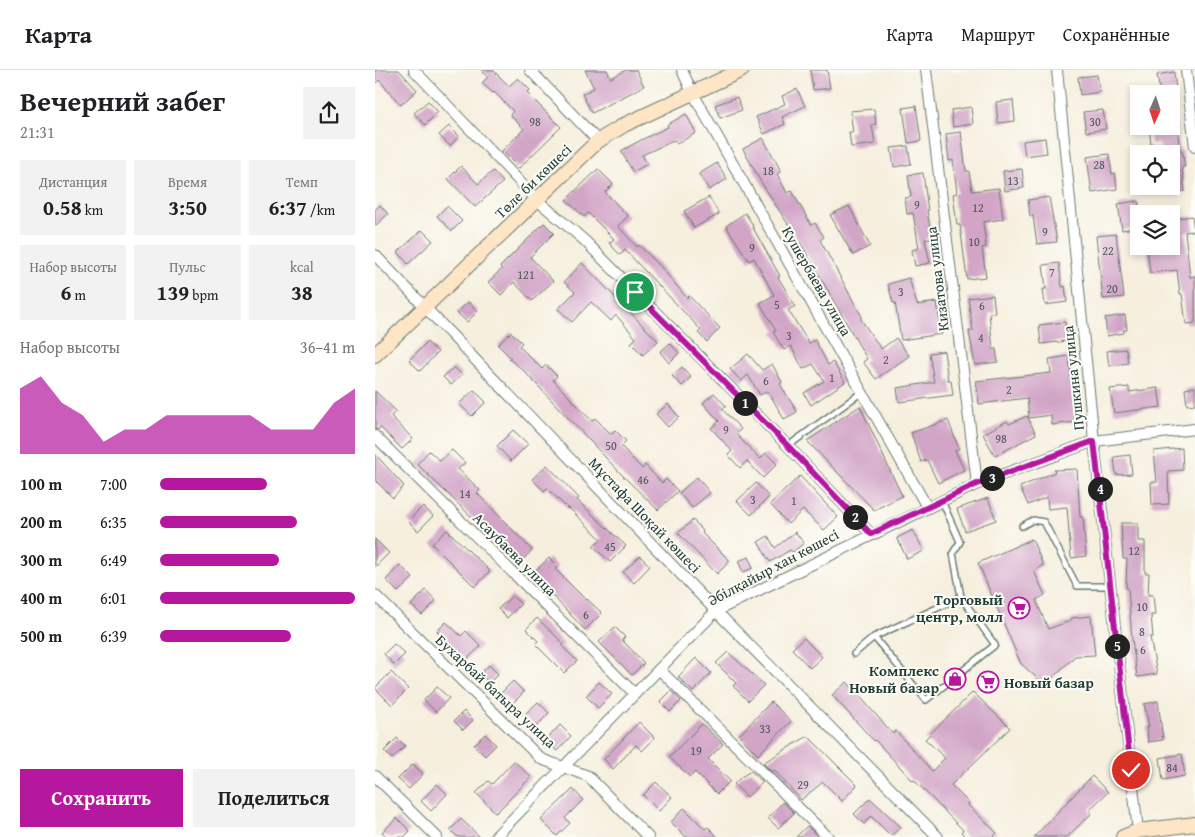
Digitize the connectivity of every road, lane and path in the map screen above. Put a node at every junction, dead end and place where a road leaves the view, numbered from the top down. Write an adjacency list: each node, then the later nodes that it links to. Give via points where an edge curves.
1 (414, 70): 11 (street)
2 (530, 70): 9 (street)
3 (682, 70): 8 (street, Кушербаева улица)
4 (743, 70): 8 (street, Төле би көшесі)
5 (926, 70): 20 (street, Кизатова улица)
6 (1057, 70): 18 (street, Пушкина улица)
7 (1186, 70): 10 (street)
8 (693, 92): 9 (street, Төле би көшесі, via 624,125); 15 (street, Кушербаева улица)
9 (598, 142): 11 (street, Төле би көшесі)
10 (1195, 147)
11 (537, 200): 13 (street, Төле би көшесі); 19 (street, via 584,240)
12 (375, 256): 13 (street, Мұстафа Шоқай көшесі)
13 (425, 307): 14 (street, Төле би көшесі); 28 (street, Мұстафа Шоқай көшесі)
14 (375, 355)
15 (862, 392): 19 (lane); 22 (street, Кушербаева улица)
16 (1195, 429): 18 (street, Әбілқайыр хан көшесі)
17 (375, 436): 32 (street, Асаубаева улица)
18 (1094, 441): 20 (street, Әбілқайыр хан көшесі); 25 (street, Пушкина улица)
19 (788, 446): 24 (street)
20 (977, 484): 21 (street, Әбілқайыр хан көшесі)
21 (941, 500): 22 (street, Әбілқайыр хан көшесі); 27 (lane, via 960,542 953,553)
22 (927, 507): 24 (street, Әбілқайыр хан көшесі)
23 (1022, 526): 25 (lane, via 1033,520 1044,522 1077,586)
24 (871, 534): 28 (street, Әбілқайыр хан көшесі)
25 (1111, 586): 36 (street, Пушкина улица)
26 (375, 595): 33 (street, Бухарбай батыра улица, via 541,759)
27 (961, 597): 29 (lane); 29 (lane, via 995,645 926,700)
28 (716, 610): 31 (street, Әбілқайыр хан көшесі); 41 (street, Мұстафа Шоқай көшесі)
29 (874, 636): 30 (lane)
30 (854, 654)
31 (659, 669): 32 (street, Әбілқайыр хан көшесі); 40 (street)
32 (635, 694): 33 (street, Әбілқайыр хан көшесі)
33 (564, 767): 38 (street, Әбілқайыр хан көшесі); 39 (street, Бухарбай батыра улица, via 588,776)
34 (375, 776): 37 (street)
35 (1195, 824): 36 (street)
36 (1138, 831): 42 (street)
37 (437, 837)
38 (495, 837)
39 (648, 837)
40 (828, 837)
41 (938, 837)
42 (1123, 837)

